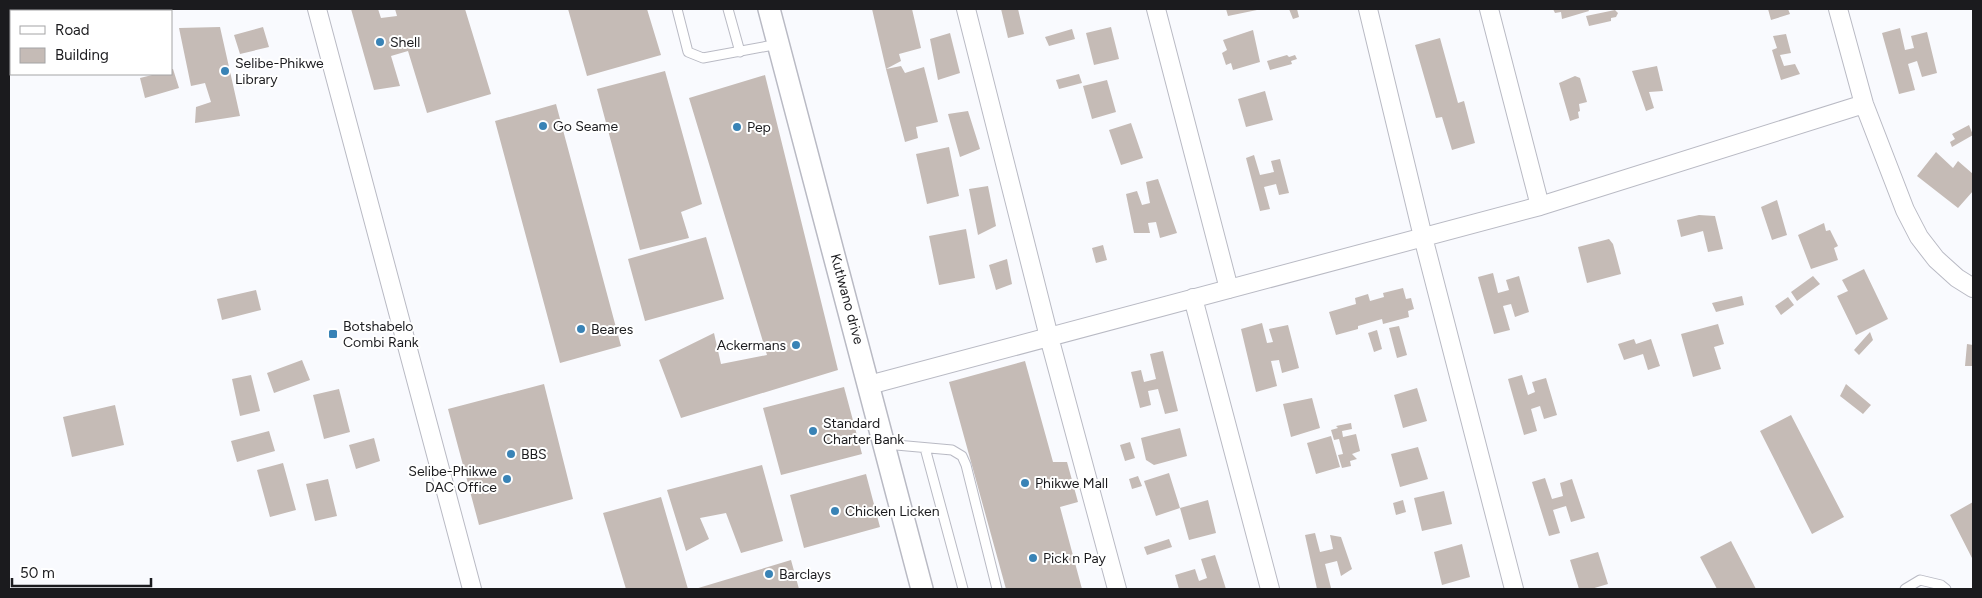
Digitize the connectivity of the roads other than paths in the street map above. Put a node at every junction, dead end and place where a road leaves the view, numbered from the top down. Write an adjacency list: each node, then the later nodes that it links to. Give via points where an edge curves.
1 (317, 9): 22 (street)
2 (677, 9): 11 (lane, via 688,52 703,58)
3 (728, 9): 11 (lane)
4 (770, 9): 10 (street, Kutlwano drive)
5 (966, 9): 18 (street)
6 (1156, 9): 16 (street)
7 (1368, 9): 14 (street)
8 (1489, 9): 13 (street)
9 (1838, 9): 12 (street)
10 (779, 44): 11 (lane); 19 (street, Kutlwano drive)
11 (740, 52)
12 (1864, 104): 13 (street); 15 (street, via 1905,210 1919,237 1936,259)
13 (1540, 206): 14 (street)
14 (1423, 237): 16 (street); 28 (street)
15 (1973, 288)
16 (1229, 289): 17 (street)
17 (1193, 298): 18 (street); 27 (street)
18 (1049, 337): 19 (street); 26 (street)
19 (869, 385): 20 (street, Kutlwano drive)
20 (885, 444): 21 (lane); 23 (street, Kutlwano drive)
21 (926, 448): 24 (lane); 25 (lane, via 952,450 962,456)
22 (472, 589)
23 (922, 589)
24 (963, 589)
25 (997, 589)
26 (1117, 589)
27 (1270, 589)
28 (1514, 589)
29 (1905, 589): 30 (lane, via 1920,580)
30 (1946, 589)

